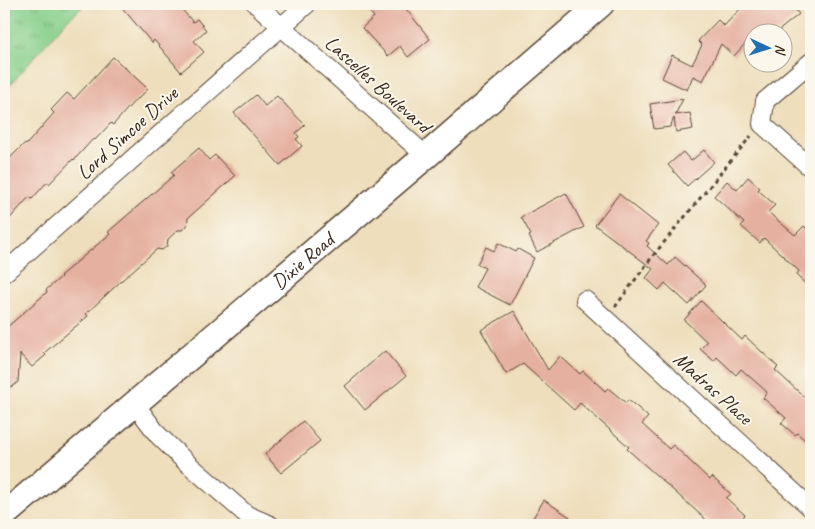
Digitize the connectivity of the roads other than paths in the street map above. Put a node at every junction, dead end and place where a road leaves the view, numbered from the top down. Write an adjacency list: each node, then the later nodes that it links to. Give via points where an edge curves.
1 (256, 4): 4 (street, Lascelles Boulevard)
2 (306, 4): 4 (street, Lord Simcoe Drive)
3 (601, 4): 6 (main road, Dixie Road)
4 (280, 26): 6 (street, Lascelles Boulevard); 8 (street, Lord Simcoe Drive)
5 (811, 62): 7 (street, via 765,101 762,124)
6 (426, 156): 10 (main road, Dixie Road)
7 (811, 168)
8 (4, 273)
9 (585, 300): 11 (street, Madras Place)
10 (135, 404): 12 (main road, Dixie Road); 13 (street, via 158,435 186,462 247,514)
11 (811, 508)
12 (4, 515)
13 (270, 525)

